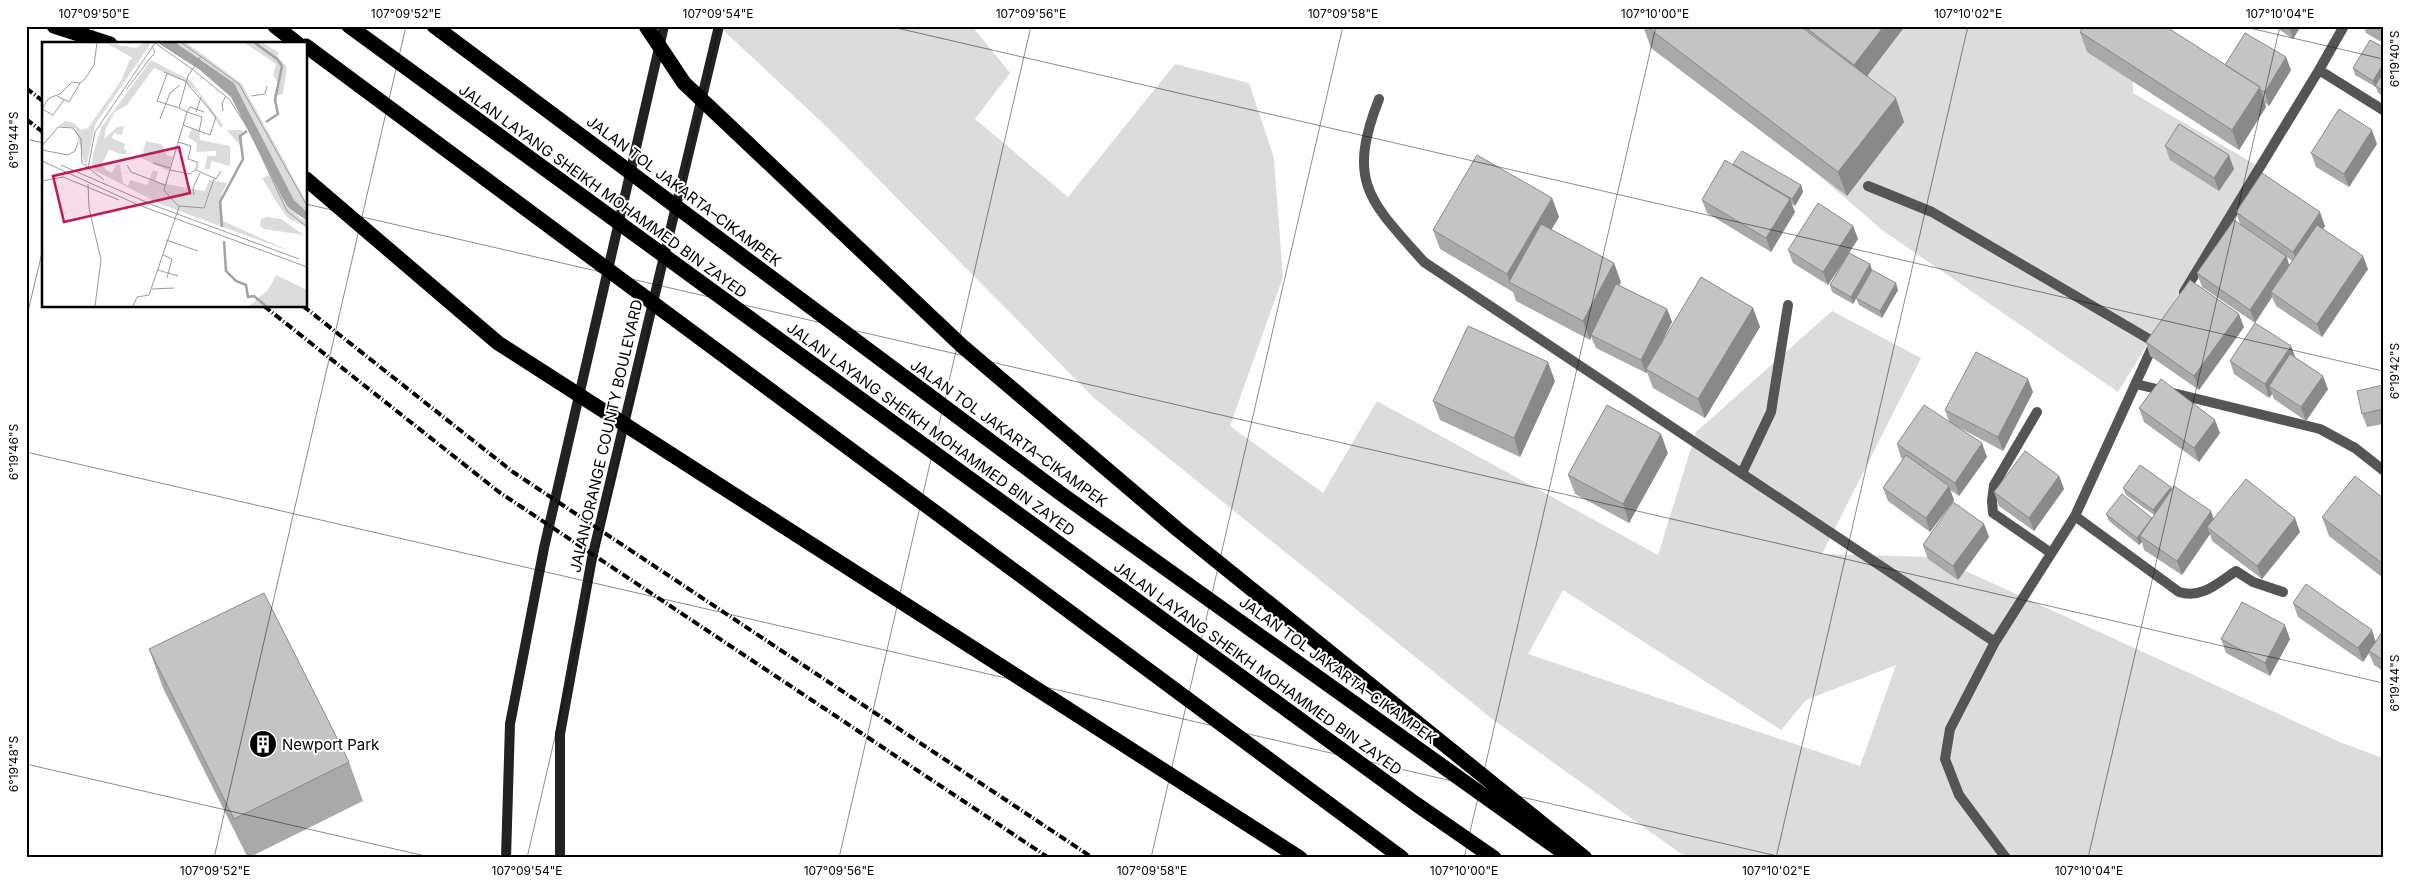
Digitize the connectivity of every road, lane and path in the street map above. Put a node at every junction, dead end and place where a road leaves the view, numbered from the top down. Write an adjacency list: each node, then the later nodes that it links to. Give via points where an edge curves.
1 (54, 26): 10 (highway)
2 (275, 26): 11 (highway)
3 (281, 26): 12 (highway)
4 (349, 26): 37 (highway, JALAN LAYANG SHEIKH MOHAMMED BIN ZAYED)
5 (434, 26): 38 (highway, JALAN TOL JAKARTA–CIKAMPEK, via 1060,493)
6 (646, 26): 39 (highway, via 684,83 962,346 1177,529)
7 (664, 26): 32 (main road, via 544,548 511,720)
8 (719, 26): 33 (main road, JALAN ORANGE COUNTY BOULEVARD, via 592,558 560,734)
9 (2344, 26): 15 (street)
10 (104, 42)
11 (295, 42)
12 (301, 42)
13 (308, 49): 36 (highway)
14 (308, 50): 35 (highway, via 1054,613)
15 (2319, 70): 17 (street); 20 (street)
16 (1379, 99): 27 (street, via 1369,123 1362,165 1367,188 1380,213 1424,262)
17 (2383, 110)
18 (308, 182): 34 (highway, via 498,343)
19 (1868, 186): 23 (street, via 1932,212)
20 (2180, 299)
21 (1788, 304): 27 (street, via 1772,412)
22 (2162, 328): 23 (street)
23 (2154, 342): 24 (street)
24 (2136, 384): 26 (street, via 2320,429 2355,448); 28 (street)
25 (2038, 412): 29 (street, via 1994,485 1993,513)
26 (2383, 470)
27 (1742, 473): 31 (street)
28 (2075, 516): 29 (street); 30 (street, via 2179,592 2202,594 2236,571 2253,582)
29 (2051, 553): 31 (street)
30 (2283, 592)
31 (1994, 642): 40 (street, via 1950,729 1945,760 1959,795)
32 (506, 858)
33 (560, 858)
34 (1300, 858)
35 (1393, 858)
36 (1402, 858)
37 (1494, 858)
38 (1571, 858)
39 (1585, 858)
40 (2006, 858)

